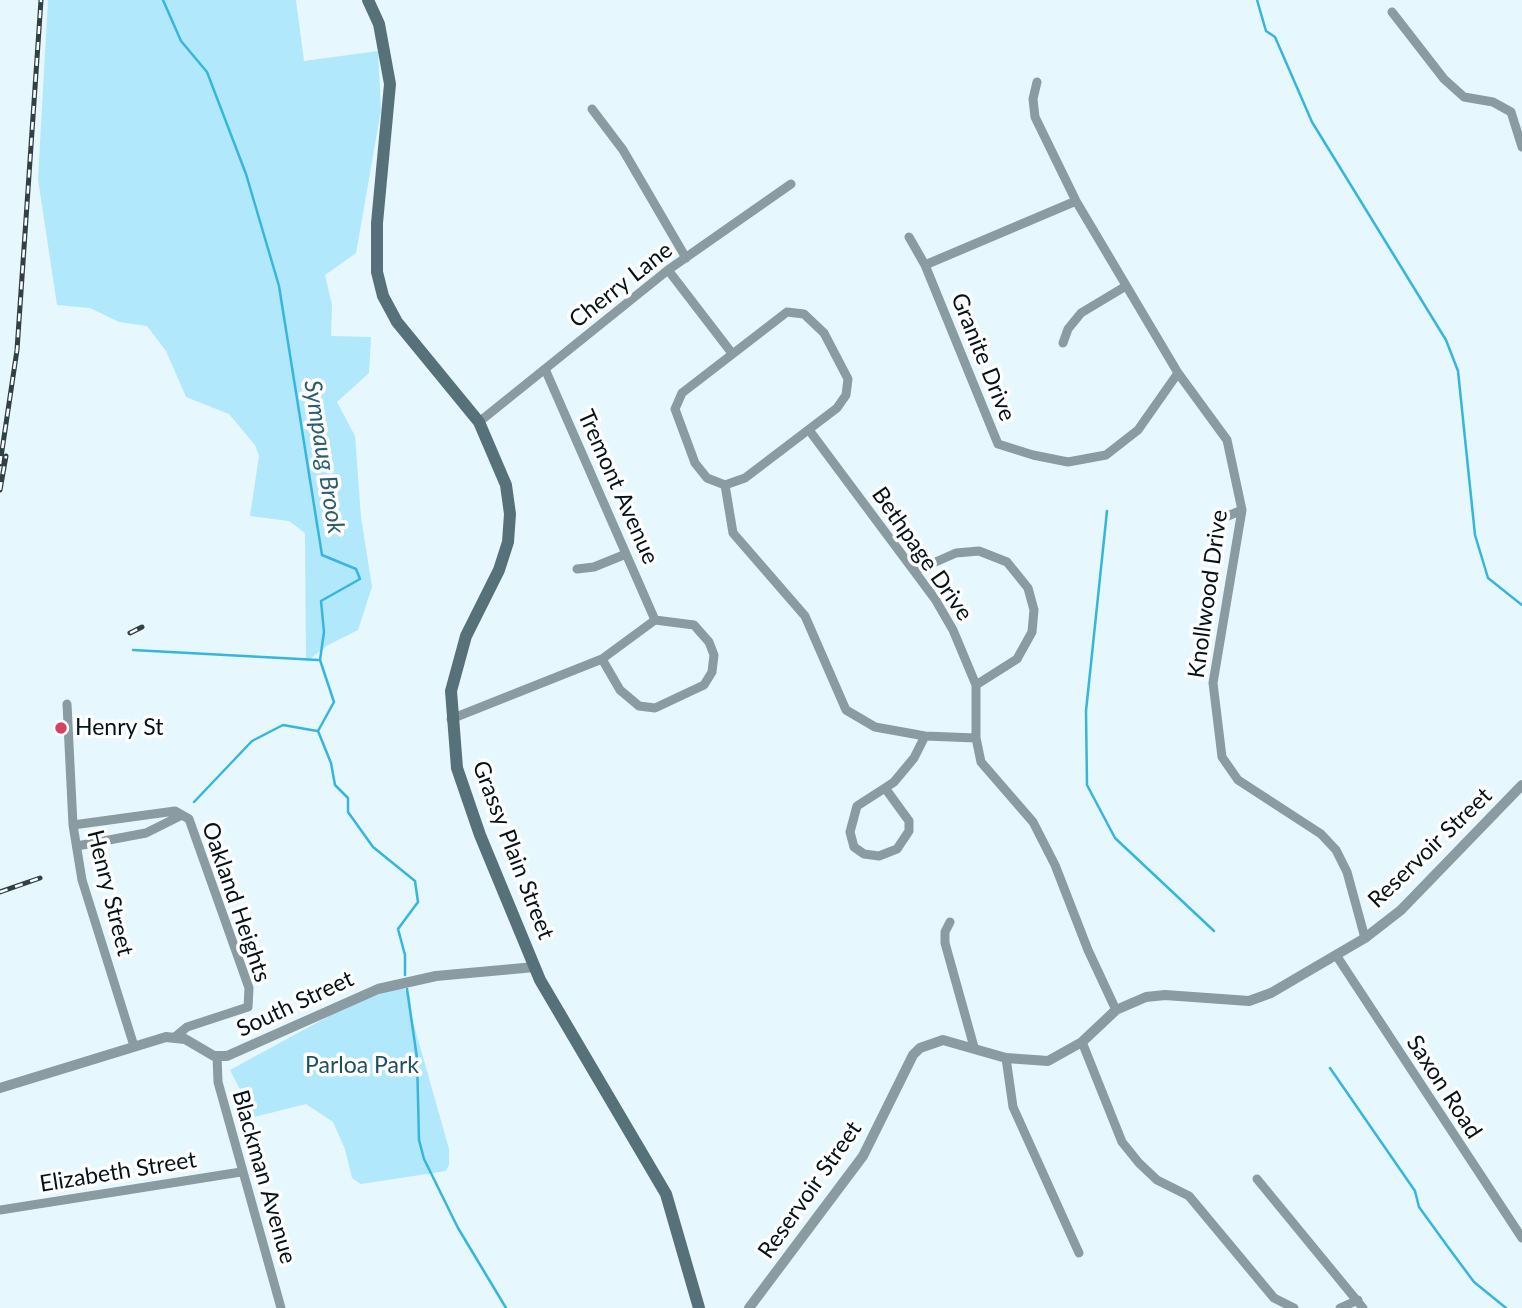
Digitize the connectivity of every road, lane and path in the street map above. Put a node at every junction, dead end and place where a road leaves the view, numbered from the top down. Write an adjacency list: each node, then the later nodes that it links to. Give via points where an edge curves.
1 (368, 0): 17 (main road, Grassy Plain Street, via 382,34 390,84 376,233 383,296 397,322)
2 (1392, 12): 5 (street, via 1444,79 1464,97 1493,102 1511,112)
3 (1037, 82): 7 (street, Knollwood Drive, via 1035,117)
4 (593, 108): 9 (street)
5 (1522, 146)
6 (791, 184): 9 (street, Cherry Lane)
7 (1076, 201): 10 (street); 12 (street, Knollwood Drive)
8 (909, 237): 10 (street, Granite Drive)
9 (686, 258): 11 (street, Cherry Lane)
10 (925, 265): 16 (street, Granite Drive, via 998,444 1068,461 1106,455 1138,430)
11 (668, 270): 14 (street); 15 (street, Cherry Lane)
12 (1126, 286): 13 (street, via 1081,313); 16 (street, Knollwood Drive)
13 (1063, 343)
14 (731, 352): 18 (street, via 787,312 804,314 824,333 848,379 846,395); 19 (street, via 682,393 675,410 695,463 707,478)
15 (545, 369): 17 (street, Cherry Lane); 22 (street, Tremont Avenue)
16 (1178, 373): 20 (street, Knollwood Drive, via 1227,440)
17 (479, 422): 29 (main road, Grassy Plain Street, via 506,485 508,542 456,663)
18 (808, 430): 19 (street, via 746,478); 24 (street, Bethpage Drive)
19 (725, 485): 30 (street, via 733,533 805,616 846,710 875,727)
20 (1242, 510): 21 (street); 38 (street, Knollwood Drive, via 1213,683 1222,757 1238,780 1321,834 1336,850 1347,872)
21 (1223, 519)
22 (626, 554): 23 (street); 25 (street, Tremont Avenue)
23 (577, 569)
24 (915, 571): 27 (street, Bethpage Drive, via 953,629); 27 (street, via 956,554 979,551 1007,562 1028,588 1034,610 1032,632 1017,659)
25 (655, 620): 26 (street); 26 (street, via 694,625 709,642 714,656 704,685 655,708 639,706 620,690)
26 (602, 659): 29 (street)
27 (976, 685): 31 (street, Bethpage Drive)
28 (67, 704): 35 (street, Henry Street)
29 (451, 719): 40 (main road, Grassy Plain Street, via 457,768 467,800)
30 (925, 736): 31 (street); 33 (street, via 914,758)
31 (976, 738): 41 (street, Bethpage Drive, via 981,762 1033,822)
32 (1522, 785): 38 (street, Reservoir Street, via 1401,910)
33 (885, 788): 33 (street, via 857,806 852,817 854,847 864,854 879,856 897,849 909,831 909,821)
34 (183, 815): 35 (street, Oakland Heights, via 175,811); 36 (street, Oakland Heights, via 146,834); 42 (street, Oakland Heights, via 249,988 248,1007 187,1027)
35 (73, 825): 36 (street, Henry Street)
36 (77, 846): 44 (street, Henry Street, via 82,880)
37 (950, 922): 45 (street, via 945,943)
38 (1365, 938): 39 (street, Reservoir Street)
39 (1336, 955): 41 (street, Reservoir Street, via 1249,1001 1165,995 1146,997); 52 (street, Saxon Road)
40 (535, 967): 46 (street, South Street, via 436,976 378,989 249,1048); 56 (main road, Grassy Plain Street, via 666,1194)
41 (1116, 1010): 43 (street, Reservoir Street)
42 (175, 1037): 44 (street); 46 (street, South Street)
43 (1082, 1042): 47 (street, Reservoir Street, via 1048,1061); 58 (street, via 1122,1142 1157,1180 1189,1196 1274,1298)
44 (134, 1046): 48 (street)
45 (974, 1047): 47 (street, Reservoir Street); 57 (street, Reservoir Street, via 943,1040 930,1042 913,1055 863,1156)
46 (217, 1056): 49 (street, Blackman Avenue, via 218,1082)
47 (1006, 1058): 53 (street, via 1013,1107)
48 (0, 1088)
49 (242, 1172): 51 (street, Elizabeth Street); 55 (street, Blackman Avenue)
50 (1257, 1179): 54 (street)
51 (0, 1210)
52 (1522, 1238)
53 (1079, 1253)
54 (1361, 1304): 59 (street)
55 (281, 1308)
56 (699, 1308)
57 (749, 1308)
58 (1294, 1308)
59 (1340, 1308)

